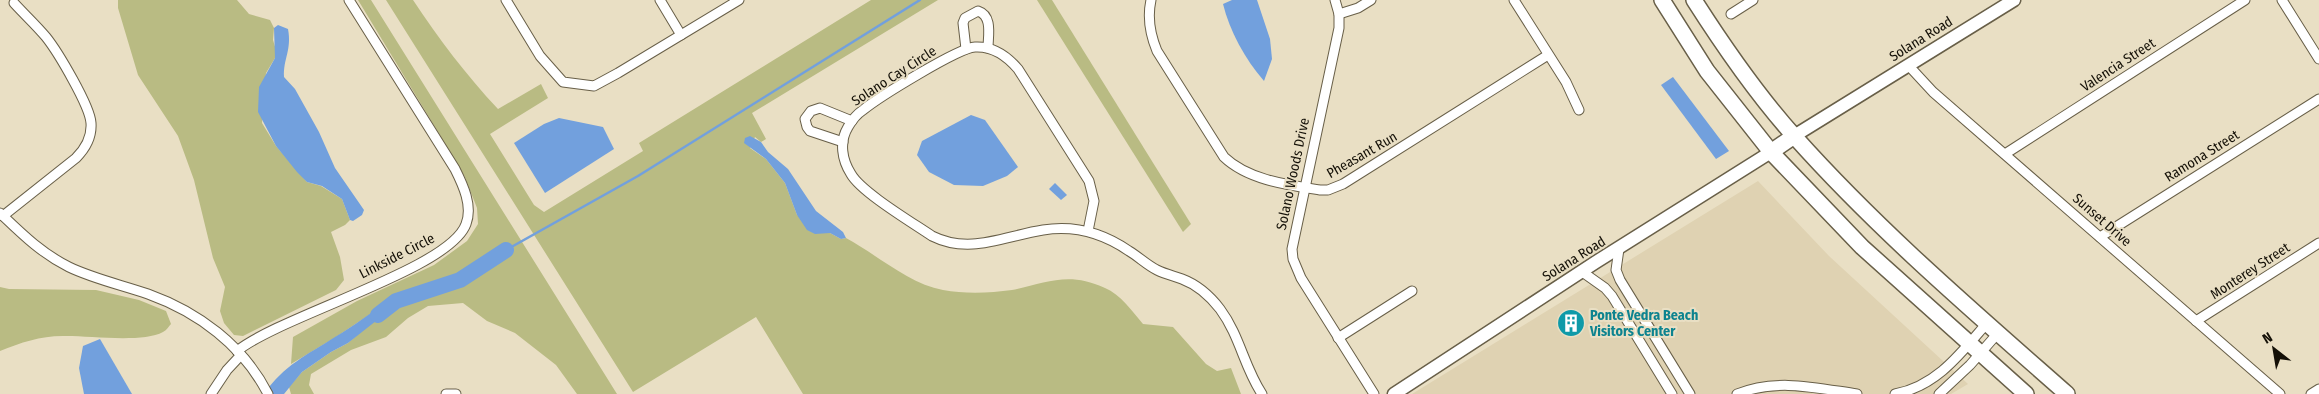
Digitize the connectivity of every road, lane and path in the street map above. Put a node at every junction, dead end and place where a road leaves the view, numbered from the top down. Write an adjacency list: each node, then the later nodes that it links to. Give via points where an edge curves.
1 (349, 0): 43 (street, Linkside Circle, via 455,169 468,209 466,224 457,238 423,261 254,339)
2 (506, 0): 18 (street, via 540,56 563,82 594,86)
3 (660, 0): 18 (street)
4 (739, 0): 18 (street)
5 (1151, 0): 31 (street, Pheasant Run, via 1150,32 1157,51 1224,157 1250,174)
6 (1335, 0): 16 (street, Solano Woods Drive)
7 (1370, 0): 16 (street)
8 (1514, 0): 21 (street)
9 (1662, 0): 29 (main road, via 1707,71)
10 (1694, 0): 27 (main road, via 1730,55)
11 (1753, 0): 17 (street)
12 (2014, 0): 23 (street, Solana Road)
13 (2245, 0): 30 (street, Valencia Street)
14 (2282, 0): 22 (street)
15 (14, 3): 32 (street, via 50,42 85,104 91,133 76,158)
16 (1339, 14): 31 (street, Solano Woods Drive, via 1339,28)
17 (1731, 14)
18 (682, 35)
19 (988, 48): 20 (street, Solano Cay Circle); 20 (street, via 988,19 978,11 964,18); 33 (street, via 1001,54 1018,69 1089,181 1094,201)
20 (966, 49): 26 (street, Solano Cay Circle, via 865,108)
21 (1548, 54): 25 (street); 31 (street, Pheasant Run, via 1344,184 1328,190)
22 (2319, 59)
23 (1908, 65): 27 (street, Solana Road); 30 (street, Sunset Drive, via 1933,92)
24 (2319, 99): 34 (street, Ramona Street)
25 (1579, 110)
26 (852, 121): 28 (street, Solano Cay Circle); 28 (street, via 820,108 811,111 806,119 810,131)
27 (1794, 136): 29 (main road); 40 (main road, via 1890,234)
28 (843, 142): 33 (street, via 845,162 859,184 943,241 980,245 1043,230)
29 (1771, 152): 36 (street, Solana Road); 42 (main road, via 1862,247)
30 (2005, 154): 34 (street, Sunset Drive)
31 (1304, 187): 41 (street, Solano Woods Drive, via 1292,238 1293,259)
32 (1, 214): 43 (street, via 31,244 50,257 94,277 173,304 197,317)
33 (1088, 231): 50 (street, via 1115,242 1154,269 1188,281 1206,293 1237,336 1248,369)
34 (2100, 237): 39 (street, Sunset Drive)
35 (2319, 243): 39 (street, Monterey Street)
36 (1619, 249): 37 (street, Solana Road); 54 (street, via 1616,270 1620,280)
37 (1582, 271): 52 (street, Solana Road); 53 (street, via 1612,296)
38 (1412, 292): 41 (street)
39 (2196, 322): 61 (street, Sunset Drive)
40 (1993, 328): 42 (street); 42 (street); 60 (main road)
41 (1338, 338): 51 (street, Solano Woods Drive)
42 (1974, 349): 57 (street, via 1917,388); 58 (street); 59 (main road)
43 (239, 353): 46 (street, Linkside Circle); 47 (street)
44 (2319, 389): 62 (street)
45 (1843, 393): 55 (street, via 1782,384); 56 (street)
46 (211, 394)
47 (268, 394)
48 (446, 394): 49 (street)
49 (456, 394)
50 (1262, 394)
51 (1374, 394)
52 (1394, 394)
53 (1672, 394)
54 (1690, 394)
55 (1737, 394)
56 (1857, 394)
57 (1895, 394)
58 (1939, 394)
59 (2026, 394)
60 (2067, 394)
61 (2280, 394)
62 (2311, 394)

